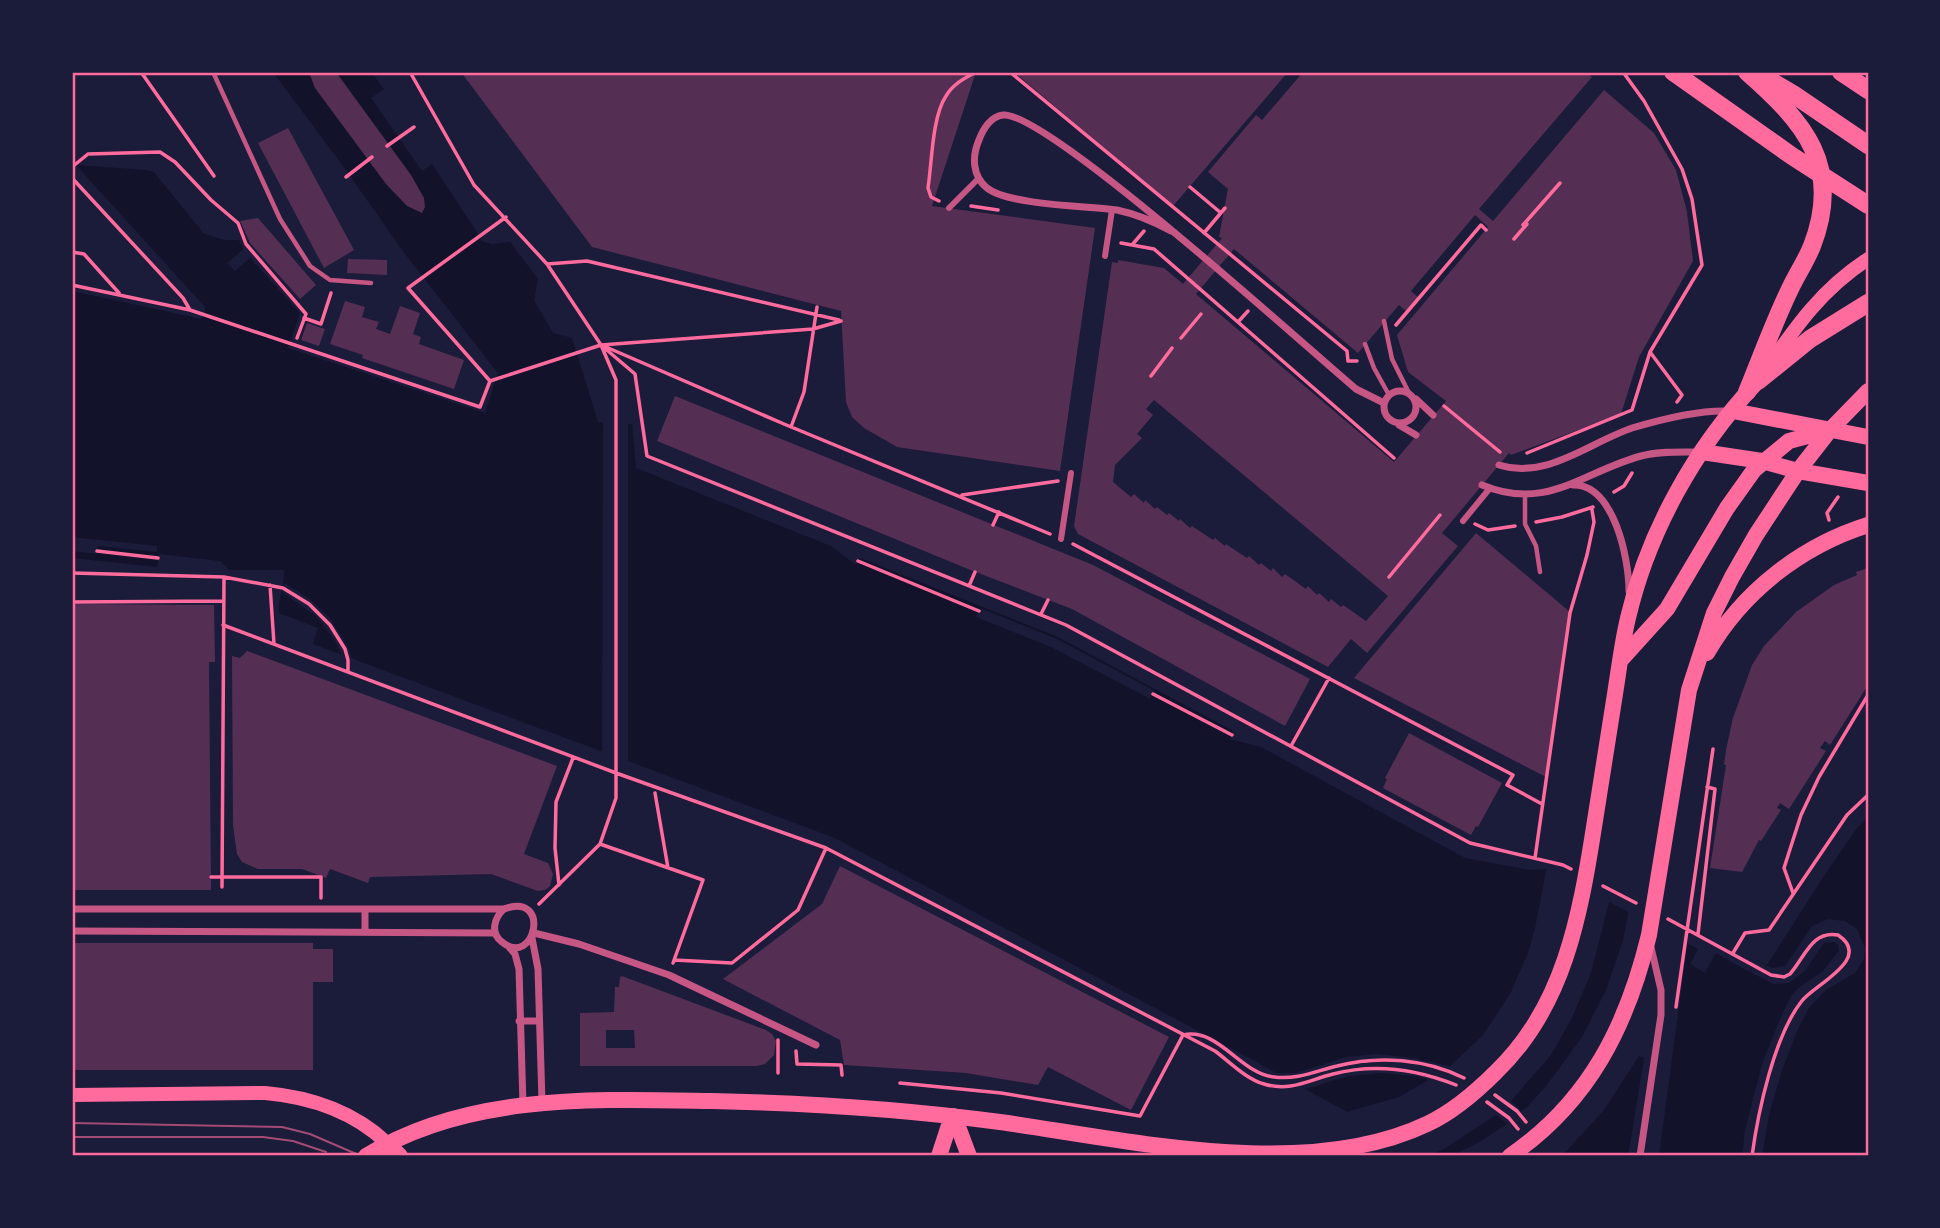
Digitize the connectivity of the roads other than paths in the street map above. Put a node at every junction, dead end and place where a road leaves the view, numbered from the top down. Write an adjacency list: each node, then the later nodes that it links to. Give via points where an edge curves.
1 (213, 72): 15 (lane, via 280,219 310,266 330,280)
2 (1673, 72): 9 (highway)
3 (1747, 72): 19 (highway, via 1780,100 1808,136 1822,180 1819,223 1811,248 1789,289)
4 (1755, 72): 7 (highway)
5 (1841, 72): 6 (highway)
6 (1868, 90)
7 (1868, 145)
8 (979, 178): 10 (street); 11 (street, via 1000,194); 12 (street, via 974,159 980,135 997,116 1013,116 1093,166)
9 (1868, 205)
10 (949, 208)
11 (1112, 210): 12 (street, via 1143,217); 13 (street)
12 (1171, 231): 23 (street, via 1356,389)
13 (1105, 256)
14 (1868, 259): 19 (main road, via 1805,314)
15 (371, 283)
16 (1868, 303): 19 (highway, via 1810,339)
17 (1384, 321): 22 (lane, via 1395,366)
18 (1366, 344): 21 (lane)
19 (1752, 387): 24 (highway)
20 (1868, 391): 27 (highway)
21 (1389, 395): 22 (street, via 1399,391); 23 (street)
22 (1411, 395): 25 (street); 26 (street, via 1417,405 1415,414 1405,423)
23 (1384, 403): 26 (street, via 1387,417)
24 (1733, 411): 27 (highway); 30 (highway); 32 (street, via 1705,412 1632,428 1539,467)
25 (1433, 415)
26 (1396, 423): 28 (street)
27 (1829, 430): 29 (highway); 31 (highway, via 1789,441); 33 (highway)
28 (1416, 435)
29 (1868, 437)
30 (1702, 452): 31 (highway); 36 (street, via 1643,455); 43 (highway, via 1655,538)
31 (1762, 461): 33 (highway); 44 (highway, via 1727,508 1667,609)
32 (1499, 465)
33 (1798, 471): 35 (highway); 45 (highway, via 1732,577 1714,613)
34 (1071, 476): 41 (street)
35 (1868, 483)
36 (1569, 485): 38 (street, via 1546,494); 43 (street, via 1594,491 1613,516 1628,567)
37 (1486, 487): 38 (street); 39 (street)
38 (1525, 495): 42 (lane, via 1525,524 1536,546)
39 (1463, 521)
40 (1868, 526): 45 (highway, via 1834,537 1792,560 1746,602 1712,644)
41 (1061, 539)
42 (1540, 572)
43 (1628, 619): 44 (highway)
44 (1620, 661): 61 (highway, via 1588,871 1570,949 1547,1004 1517,1051 1451,1111 1371,1143 1289,1153 1185,1147)
45 (1691, 684): 52 (highway)
46 (72, 909): 48 (street)
47 (504, 909): 48 (street); 51 (street, via 496,919); 53 (street, via 517,907 528,912 534,922)
48 (365, 911): 50 (street)
49 (72, 931): 50 (street)
50 (365, 932): 51 (street)
51 (495, 933): 54 (street)
52 (1649, 935): 67 (highway, via 1623,1019 1597,1068 1566,1108); 68 (street, via 1661,990 1661,1016)
53 (533, 936): 54 (street, via 521,946); 56 (street); 57 (street, via 579,944 669,975)
54 (508, 946): 55 (street, via 519,969)
55 (519, 1021): 56 (street); 60 (street)
56 (539, 1021): 59 (street)
57 (816, 1045)
58 (72, 1095): 62 (main road, via 290,1096 352,1116)
59 (542, 1102): 60 (highway); 61 (highway, via 794,1103)
60 (523, 1105): 62 (highway, via 461,1117)
61 (953, 1116): 65 (highway); 66 (highway)
62 (387, 1143): 63 (highway); 64 (highway)
63 (366, 1156)
64 (400, 1156)
65 (939, 1156)
66 (970, 1156)
67 (1510, 1156)
68 (1640, 1156)

